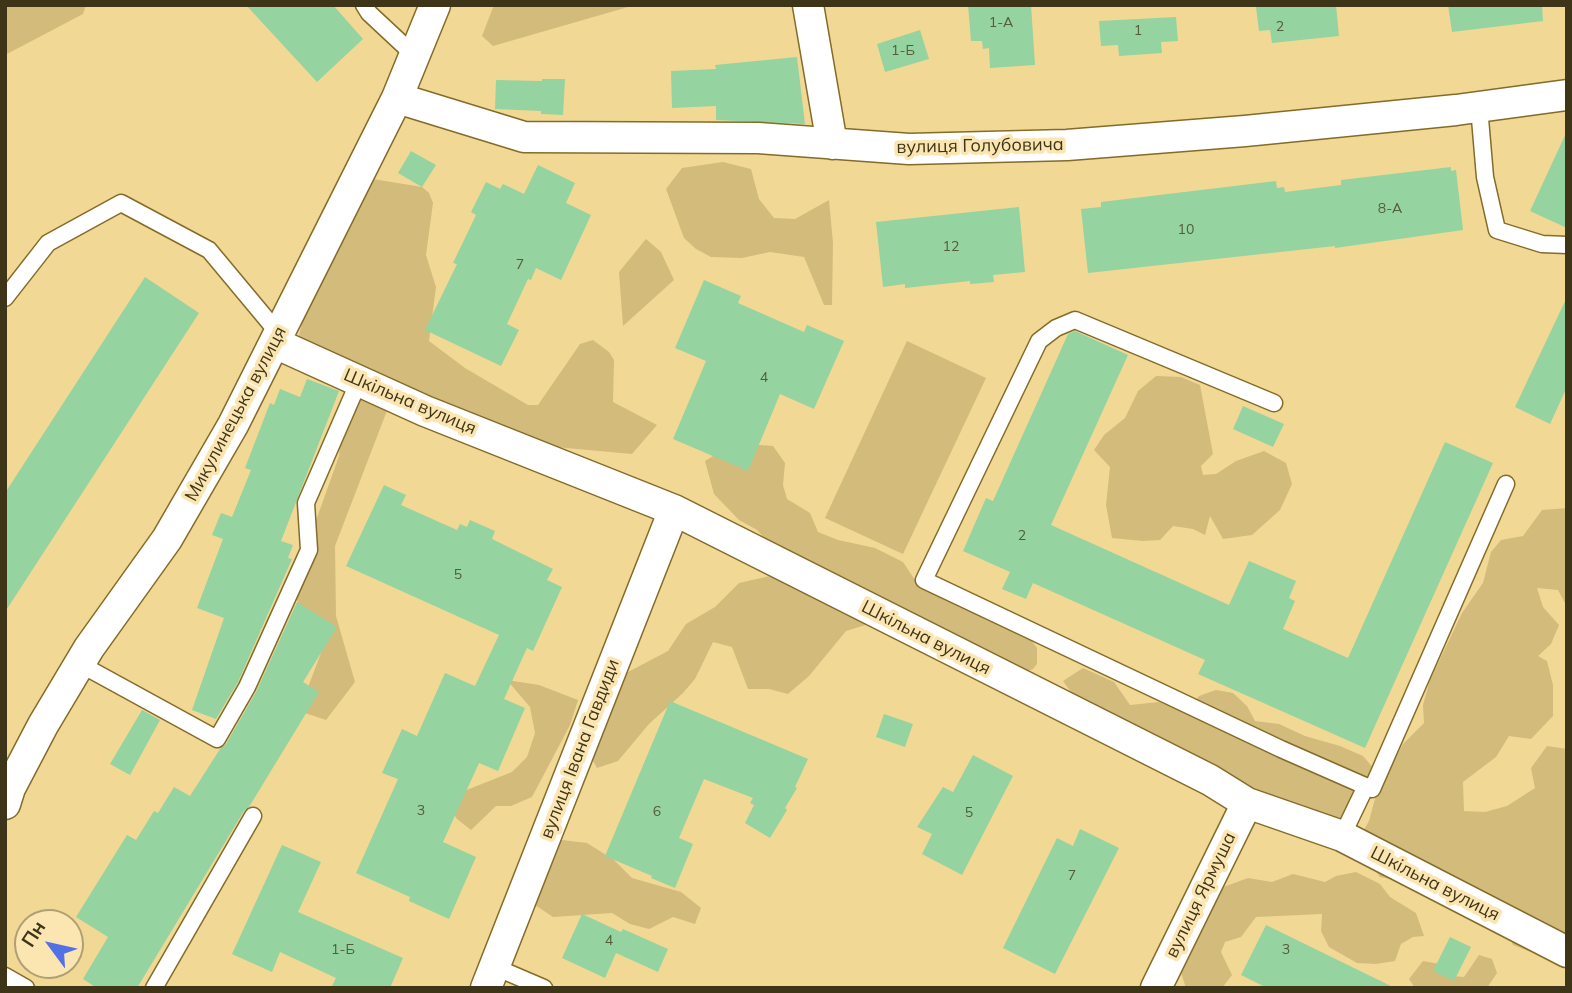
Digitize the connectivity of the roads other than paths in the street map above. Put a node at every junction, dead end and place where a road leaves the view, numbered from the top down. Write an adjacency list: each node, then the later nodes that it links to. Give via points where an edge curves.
1 (364, 5): 4 (lane)
2 (435, 5): 4 (street, Микулинецька вулиця)
3 (808, 5): 8 (street)
4 (414, 55): 6 (street, Микулинецька вулиця)
5 (1567, 94): 7 (street, вулиця Голубовича)
6 (397, 98): 8 (street, вулиця Голубовича, via 524,137 758,138); 11 (street, Микулинецька вулиця)
7 (1479, 107): 8 (street, вулиця Голубовича, via 1067,145 909,149); 9 (lane, via 1485,177 1497,230 1542,244)
8 (832, 144)
9 (1567, 245)
10 (5, 298): 11 (lane, via 48,243 121,202 209,250)
11 (277, 338): 12 (street, Шкільна вулиця); 16 (street, Микулинецька вулиця, via 167,539)
12 (359, 381): 15 (street, Шкільна вулиця); 16 (lane, via 306,503 309,550 247,687 217,739)
13 (1273, 403): 17 (lane, via 1075,320 1056,328 1038,341 925,580)
14 (1506, 484): 17 (lane, via 1372,789)
15 (674, 510): 18 (street, Шкільна вулиця, via 1210,780); 24 (street, вулиця Івана Гавдиди)
16 (80, 664): 19 (street, Микулинецька вулиця, via 43,725)
17 (1366, 786): 21 (lane)
18 (1247, 803): 21 (street, Шкільна вулиця); 28 (street, вулиця Ярмуша)
19 (5, 804)
20 (253, 816): 26 (lane)
21 (1342, 836): 22 (street, Шкільна вулиця)
22 (1567, 951)
23 (5, 976): 25 (lane)
24 (491, 977): 27 (lane)
25 (26, 988)
26 (154, 988)
27 (544, 988)
28 (1156, 988)

